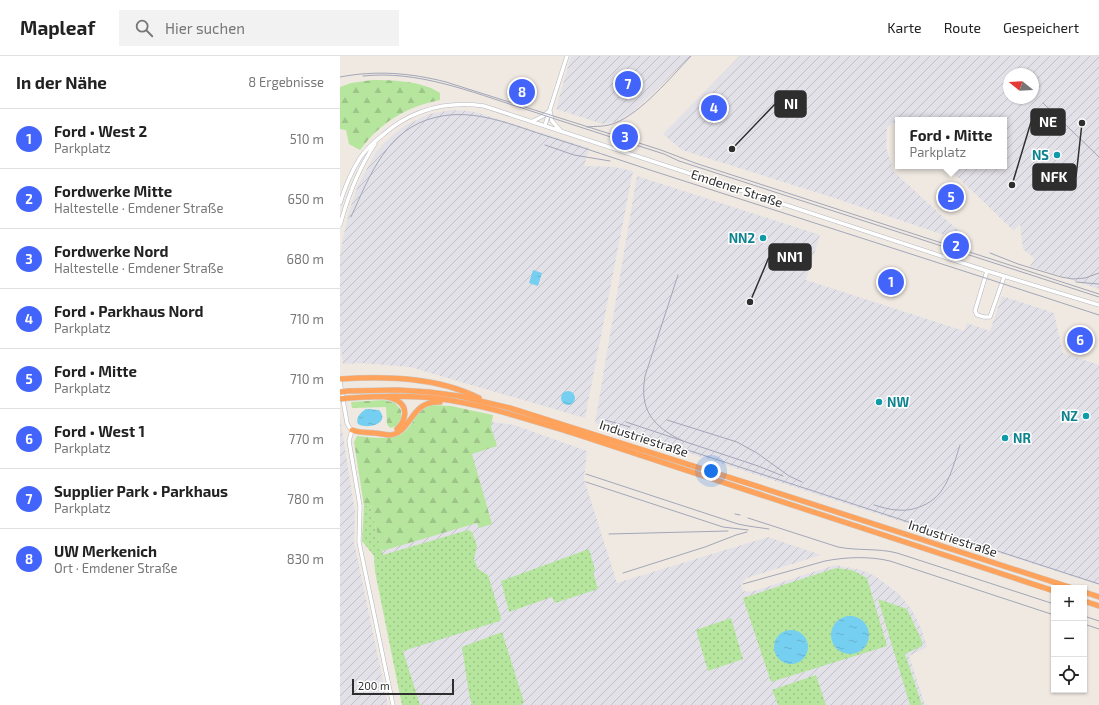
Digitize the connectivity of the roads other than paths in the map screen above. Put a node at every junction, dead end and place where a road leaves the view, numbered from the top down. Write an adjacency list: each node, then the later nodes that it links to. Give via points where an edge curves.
1 (567, 56): 2 (street)
2 (550, 110): 3 (street); 4 (street); 5 (street, via 552,121)
3 (533, 121): 4 (street, Emdener Straße); 6 (street, Emdener Straße, via 484,106 449,105 415,114 390,128)
4 (545, 125): 5 (street, Emdener Straße)
5 (561, 130): 9 (street, Emdener Straße)
6 (379, 138): 7 (street, Emdener Straße, via 357,162); 8 (street, Emdener Straße, via 357,176)
7 (340, 203)
8 (340, 225)
9 (987, 271): 10 (street, Emdener Straße); 10 (street, via 975,311 977,315 990,317)
10 (1004, 277): 11 (street, Emdener Straße)
11 (1099, 306)
12 (340, 380): 16 (highway, via 367,377 425,382 465,391); 18 (street, via 347,423)
13 (340, 392): 16 (highway, Industriestraße, bridge, via 418,391)
14 (381, 396): 15 (highway, Industriestraße, bridge); 17 (highway, Industriestraße, via 414,396); 19 (highway, via 398,402 403,407 405,415 397,430)
15 (340, 399)
16 (488, 402): 20 (highway, Industriestraße)
17 (464, 403): 19 (highway, via 434,401 424,404 397,433); 21 (highway, Industriestraße, via 576,434)
18 (352, 430): 19 (highway); 26 (street, via 349,441 360,506 359,542)
19 (378, 433)
20 (1063, 585)
21 (1051, 590)
22 (1087, 593): 23 (highway)
23 (1099, 597)
24 (1087, 602): 25 (highway)
25 (1099, 606)
26 (393, 705)

